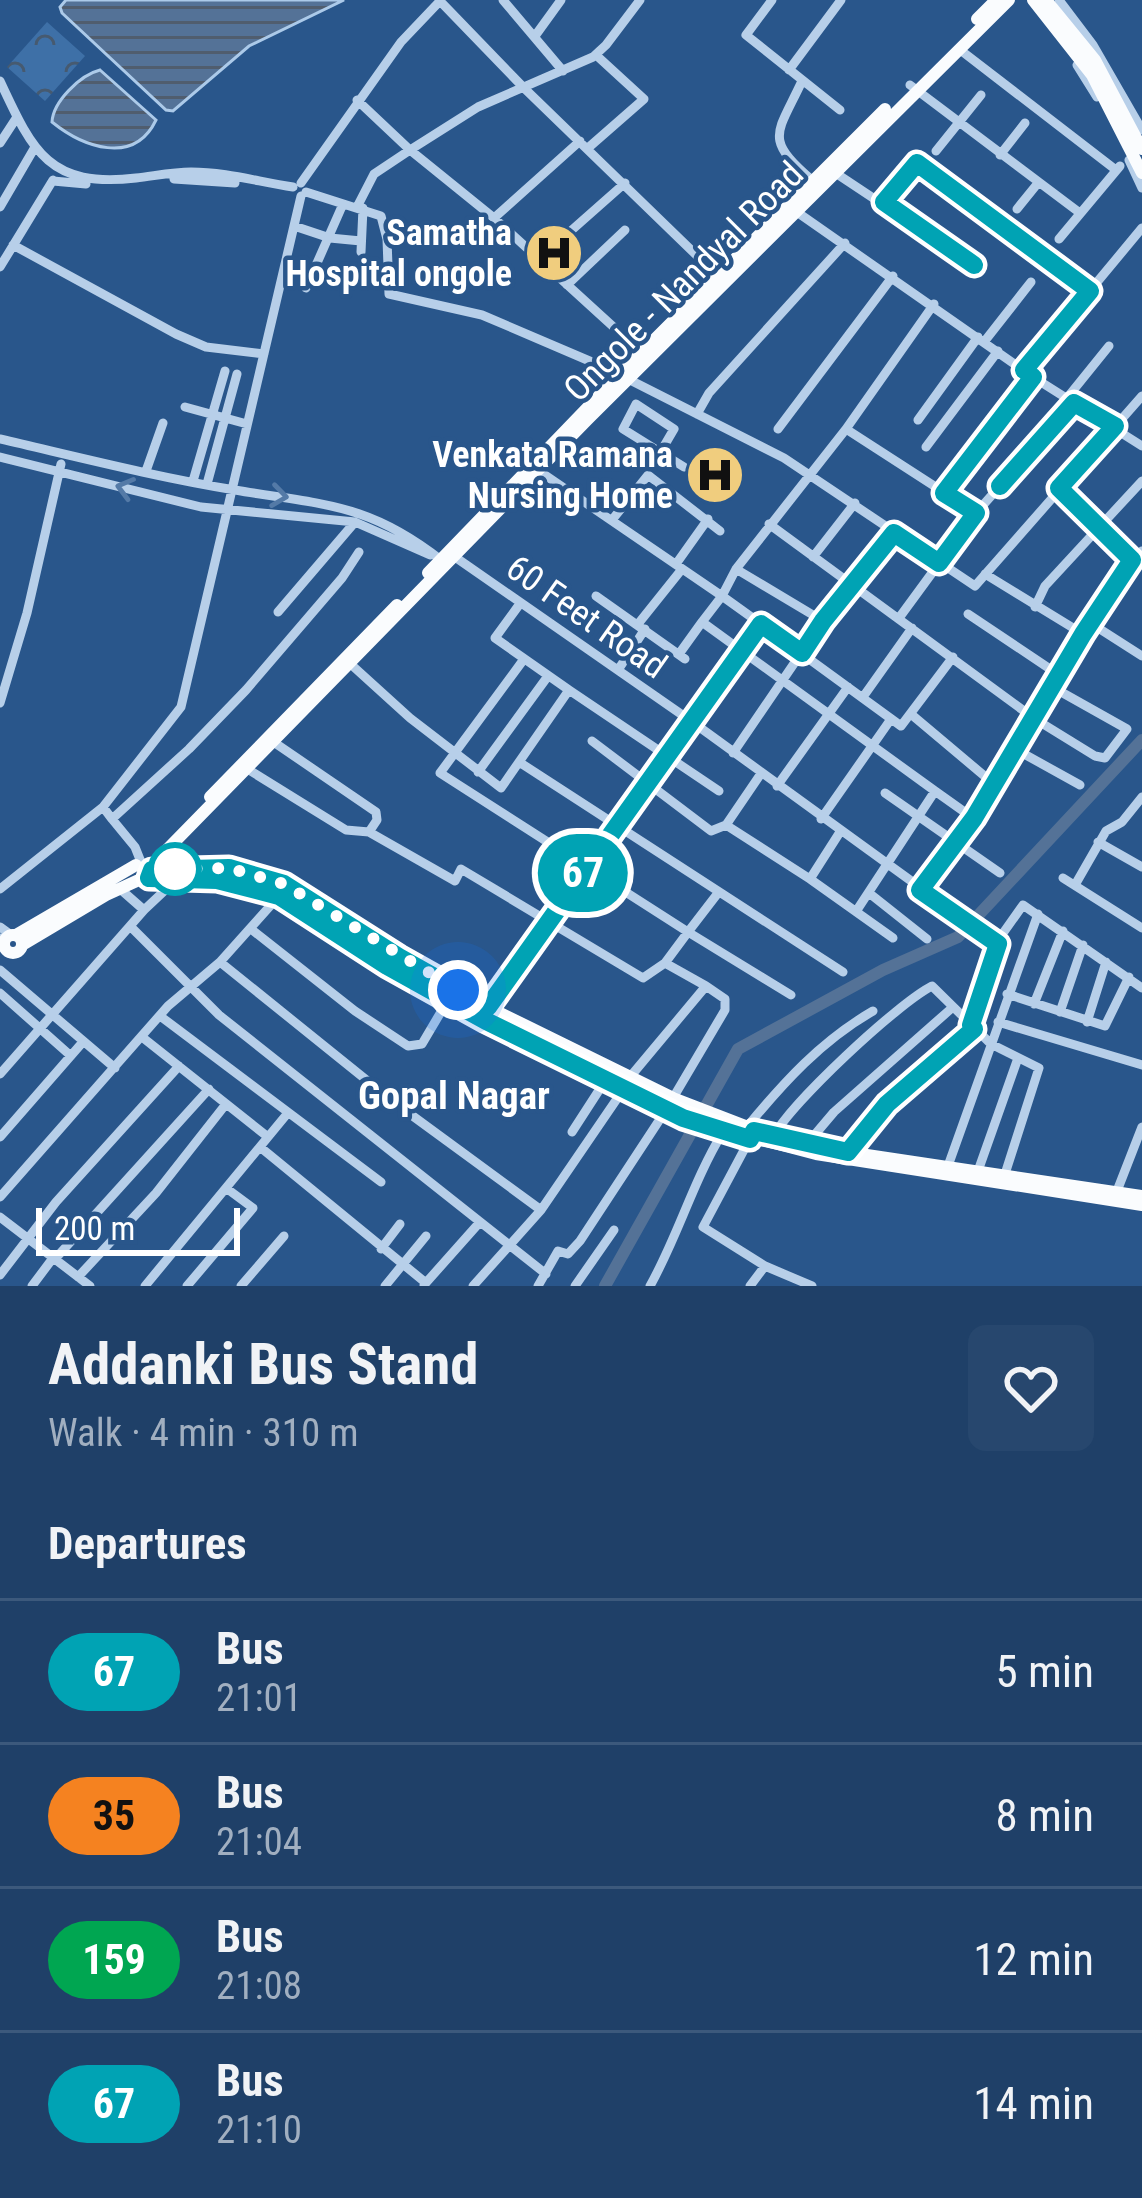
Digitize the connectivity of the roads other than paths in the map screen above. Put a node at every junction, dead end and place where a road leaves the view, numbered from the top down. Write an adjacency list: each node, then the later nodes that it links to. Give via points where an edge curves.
1 (441, 0): 19 (street); 22 (street)
2 (502, 0): 12 (street)
3 (561, 0): 12 (street)
4 (640, 0): 14 (street)
5 (772, 0): 15 (street, via 746,35)
6 (841, 0): 15 (street)
7 (997, 0): 20 (main road, Ongole - Nandyal Road)
8 (1009, 0): 13 (main road, Ongole - Nandyal Road)
9 (1029, 0): 35 (street, via 1083,73); 38 (main road, via 1092,75)
10 (1046, 0): 31 (main road, via 1095,60)
11 (1059, 0): 27 (street)
12 (535, 36): 16 (street)
13 (959, 48): 20 (main road, Ongole - Nandyal Road); 36 (street)
14 (596, 55): 16 (street); 29 (street, via 644,99)
15 (789, 70): 17 (street)
16 (563, 71): 19 (street)
17 (802, 80): 23 (street); 40 (street, via 778,144)
18 (0, 81): 24 (street)
19 (524, 88): 29 (street); 32 (street)
20 (913, 88): 26 (street); 37 (main road, Ongole - Nandyal Road); 40 (main road, Ongole - Nandyal Road)
21 (981, 95): 26 (street)
22 (357, 100): 32 (street); 44 (street)
23 (840, 110)
24 (16, 117): 28 (street); 30 (street)
25 (1025, 123): 34 (street)
26 (958, 124): 33 (street); 34 (street)
27 (1142, 130)
28 (0, 142)
29 (584, 144): 41 (street); 52 (street)
30 (35, 147): 39 (street); 47 (street)
31 (1142, 149)
32 (410, 150): 48 (street, via 374,173); 52 (street)
33 (936, 152)
34 (1000, 155): 42 (street)
35 (1128, 159): 36 (street); 43 (street)
36 (1116, 170): 51 (street)
37 (834, 172): 45 (street); 49 (main road, Ongole - Nandyal Road)
38 (1142, 173)
39 (54, 175): 44 (street, via 108,181 215,173); 59 (street)
40 (813, 181): 49 (main road, Ongole - Nandyal Road)
41 (625, 183): 60 (street); 64 (street)
42 (1039, 183): 50 (street); 51 (street)
43 (1142, 188)
44 (299, 190): 46 (street); 53 (street)
45 (884, 202): 61 (street); 68 (street, via 917,163)
46 (343, 204): 48 (street); 56 (street)
47 (0, 207)
48 (360, 208): 56 (street, via 361,246); 76 (street, via 385,224 389,294 482,315)
49 (791, 208): 58 (street); 64 (main road, Ongole - Nandyal Road)
50 (1017, 209)
51 (1080, 213): 57 (street)
52 (494, 218): 60 (street)
53 (297, 227): 56 (street); 74 (street)
54 (1142, 228): 68 (street)
55 (625, 230): 66 (street)
56 (330, 238): 67 (street)
57 (1059, 239)
58 (845, 244): 63 (street); 82 (street)
59 (13, 245): 62 (street); 74 (street, via 176,334)
60 (539, 259): 66 (street)
61 (974, 265)
62 (0, 267)
63 (893, 276): 69 (street); 90 (street)
64 (721, 279): 73 (main road, Ongole - Nandyal Road); 76 (main road, Ongole - Nandyal Road)
65 (1030, 282): 70 (street)
66 (567, 284): 73 (street)
67 (306, 288)
68 (1090, 291): 75 (street)
69 (934, 304): 70 (street); 91 (street)
70 (981, 340): 72 (street); 86 (street)
71 (1109, 346): 79 (street)
72 (998, 351): 75 (street); 94 (street)
73 (641, 352): 76 (main road, Ongole - Nandyal Road)
74 (264, 354): 88 (street)
75 (1029, 373): 79 (street); 108 (street)
76 (624, 376): 78 (main road, Ongole - Nandyal Road); 82 (street); 84 (main road, Ongole - Nandyal Road)
77 (1142, 396): 89 (street)
78 (607, 400): 81 (street); 84 (main road, Ongole - Nandyal Road)
79 (1071, 400): 89 (street); 111 (street)
80 (185, 407): 83 (street)
81 (631, 413): 95 (street, via 623,429); 95 (street, via 636,404 674,429)
82 (698, 414): 102 (street)
83 (212, 415): 85 (street); 85 (street, via 231,372); 104 (street)
84 (585, 416): 100 (main road, Ongole - Nandyal Road); 122 (main road, Ongole - Nandyal Road)
85 (225, 419): 88 (street); 105 (street)
86 (918, 420)
87 (163, 423): 101 (street)
88 (247, 424): 107 (street)
89 (1115, 426): 93 (street); 106 (street)
90 (778, 429)
91 (846, 429): 102 (street); 108 (street)
92 (0, 439): 96 (street)
93 (1142, 446)
94 (926, 447)
95 (660, 453): 98 (street)
96 (63, 454): 99 (street); 101 (street)
97 (0, 457): 99 (street)
98 (684, 467)
99 (60, 469): 110 (street, one-way to 99); 158 (street)
100 (539, 471): 113 (street); 122 (main road, Ongole - Nandyal Road)
101 (146, 472): 104 (street)
102 (809, 473): 109 (street); 115 (street)
103 (1142, 481): 116 (street)
104 (193, 482): 105 (street)
105 (207, 484): 107 (street)
106 (1059, 488): 116 (street); 127 (street)
107 (234, 490): 110 (street); 122 (street, one-way to 122, via 331,503)
108 (944, 493): 111 (street)
109 (855, 503): 118 (street); 121 (street)
110 (230, 512): 114 (street); 184 (street, via 181,707)
111 (976, 513): 124 (street)
112 (708, 519): 113 (street, via 648,475); 117 (street); 125 (street)
113 (612, 520): 125 (street)
114 (355, 523): 122 (street); 133 (street)
115 (769, 524): 121 (street); 126 (street)
116 (1096, 527): 123 (street); 132 (street)
117 (720, 531)
118 (894, 533): 124 (street); 128 (street)
119 (1142, 550): 123 (street)
120 (359, 552): 188 (street, via 246,690)
121 (813, 557): 128 (street)
122 (448, 558): 131 (street, 60 Feet Road); 149 (main road, Ongole - Nandyal Road)
123 (1132, 560): 139 (street)
124 (939, 563): 127 (street, via 975,586); 135 (street)
125 (679, 567): 130 (street); 140 (street)
126 (736, 569): 130 (street); 136 (street)
127 (985, 574): 132 (street)
128 (853, 586): 135 (street); 136 (street)
129 (596, 596): 140 (street)
130 (722, 596): 137 (street); 138 (street)
131 (519, 604): 148 (street, via 495,638); 150 (street, 60 Feet Road)
132 (1035, 607): 142 (street)
133 (278, 612)
134 (968, 614): 151 (street)
135 (898, 618): 141 (street)
136 (823, 621): 145 (street)
137 (702, 622): 140 (street, via 682,656); 144 (street)
138 (761, 624): 144 (street); 145 (street)
139 (1092, 624): 142 (street); 146 (street)
140 (641, 627): 150 (street)
141 (912, 628): 147 (street); 157 (street)
142 (1083, 634): 151 (street)
143 (1142, 642): 146 (street)
144 (742, 651): 153 (street); 163 (street)
145 (802, 653): 153 (street); 154 (street)
146 (1138, 654)
147 (953, 658): 160 (street); 162 (street)
148 (524, 659): 152 (street); 168 (street)
149 (348, 662): 165 (main road, Ongole - Nandyal Road); 168 (street); 198 (main road, Ongole - Nandyal Road)
150 (618, 670): 163 (street, 60 Feet Road)
151 (1059, 675): 155 (street)
152 (548, 676): 156 (street); 173 (street)
153 (784, 682): 159 (street); 169 (street)
154 (848, 686): 157 (street); 159 (street)
155 (1054, 688): 162 (street); 162 (street, via 1126,729 1105,758 1095,757)
156 (569, 690): 170 (street); 171 (street)
157 (863, 697): 161 (street)
158 (0, 703)
159 (828, 715): 166 (street); 178 (street)
160 (912, 715): 161 (street, via 905,726); 176 (street)
161 (892, 719): 166 (street)
162 (1035, 719): 167 (street)
163 (691, 722): 169 (street, 60 Feet Road); 170 (street)
164 (592, 741): 175 (street)
165 (275, 743): 172 (main road, Ongole - Nandyal Road); 192 (street, via 376,812)
166 (872, 746): 180 (street); 189 (street)
167 (1015, 749): 176 (street); 177 (street)
168 (454, 753): 173 (street); 185 (street, via 440,773)
169 (733, 753): 174 (street, 60 Feet Road)
170 (667, 756): 175 (street); 181 (street)
171 (519, 762): 179 (street); 191 (street)
172 (249, 770): 192 (street, via 346,830); 198 (main road, Ongole - Nandyal Road)
173 (478, 772): 179 (street)
174 (760, 775): 178 (street, 60 Feet Road); 190 (street)
175 (647, 784): 190 (street, via 711,831); 191 (street)
176 (994, 784): 187 (street)
177 (1080, 785)
178 (777, 787): 189 (street, 60 Feet Road)
179 (501, 788): 185 (street)
180 (935, 790): 186 (street); 187 (street)
181 (718, 791)
182 (885, 793): 186 (street)
183 (1141, 800): 195 (street)
184 (103, 807): 188 (street); 205 (street)
185 (499, 814): 199 (street)
186 (918, 816): 194 (street); 196 (street)
187 (974, 818): 194 (street)
188 (112, 819): 198 (street)
189 (821, 819): 193 (street, 60 Feet Road)
190 (726, 825): 203 (street)
191 (617, 826): 199 (street); 209 (street)
192 (369, 832): 214 (street, via 455,880 461,869)
193 (840, 832): 196 (street, 60 Feet Road); 203 (street)
194 (957, 842): 200 (street); 206 (street)
195 (1098, 842): 197 (street); 204 (street)
196 (886, 866): 206 (street, 60 Feet Road); 208 (street)
197 (1142, 867)
198 (145, 869): 201 (main road); 207 (main road); 222 (main road); 241 (main road, via 229,868 284,884)
199 (586, 870): 214 (street); 219 (street)
200 (1000, 873)
201 (178, 878): 210 (main road); 211 (street)
202 (1063, 878): 204 (street)
203 (809, 879): 212 (street)
204 (1075, 885): 216 (street)
205 (0, 889)
206 (920, 890): 223 (street, 60 Feet Road)
207 (112, 891): 211 (street); 222 (main road)
208 (869, 892): 212 (street); 221 (street)
209 (718, 893): 219 (street); 229 (street)
210 (279, 896): 217 (street); 237 (main road)
211 (144, 910): 215 (street)
212 (857, 910): 220 (street)
213 (1038, 914): 218 (street); 223 (street, via 1021,905); 235 (street)
214 (546, 922): 227 (street, via 643,978); 241 (street)
215 (130, 926): 231 (street); 243 (street)
216 (1142, 928)
217 (251, 929): 225 (street); 237 (street, via 408,1046 422,1044)
218 (1063, 931): 224 (street); 238 (street)
219 (688, 932): 227 (street); 236 (street)
220 (893, 938)
221 (927, 938)
222 (6, 942)
223 (998, 944): 247 (street)
224 (1083, 945): 226 (street); 242 (street)
225 (220, 962): 231 (street); 282 (street)
226 (1106, 962): 230 (street); 246 (street)
227 (665, 963): 232 (street)
228 (0, 970): 243 (street)
229 (843, 972)
230 (1129, 977): 233 (street); 246 (street, via 1109,1024)
231 (189, 986): 244 (street); 284 (street)
232 (706, 986): 259 (street); 262 (street, via 724,999 725,1010)
233 (1142, 988)
234 (0, 993): 248 (street)
235 (1007, 994): 238 (street); 245 (street)
236 (791, 995)
237 (448, 1000): 241 (main road)
238 (1034, 1004): 242 (street)
239 (953, 1006): 247 (street); 269 (street, via 926,988 795,1106); 270 (street)
240 (873, 1011): 265 (street, via 791,1073)
241 (484, 1012): 258 (main road); 259 (main road)
242 (1060, 1012): 246 (street)
243 (52, 1015): 248 (street); 250 (street)
244 (160, 1016): 249 (street); 263 (street)
245 (998, 1022): 251 (street); 254 (street)
246 (1087, 1022)
247 (972, 1027): 251 (street); 272 (street, via 887,1104)
248 (40, 1029): 252 (street); 257 (street)
249 (142, 1037): 255 (street); 256 (street)
250 (82, 1043): 252 (street); 256 (street)
251 (991, 1044): 253 (street); 273 (street)
252 (71, 1056): 267 (street)
253 (1018, 1058): 274 (street); 275 (street, via 1040,1073)
254 (1142, 1065)
255 (178, 1066): 260 (street); 289 (street)
256 (115, 1068): 280 (street)
257 (0, 1074)
258 (605, 1081): 259 (main road); 266 (street)
259 (627, 1083): 262 (main road); 282 (street)
260 (209, 1089): 261 (street); 292 (street)
261 (226, 1104): 268 (street); 297 (street)
262 (670, 1104): 265 (main road); 295 (street, via 580,1241 568,1254 558,1251)
263 (287, 1114): 268 (street); 276 (street)
264 (1142, 1127): 278 (street)
265 (739, 1131): 269 (main road); 281 (main road, via 851,1161); 294 (street, via 703,1227); 308 (street, via 698,1173)
266 (572, 1132)
267 (0, 1137)
268 (268, 1137): 271 (street)
269 (773, 1137): 270 (main road)
270 (806, 1145): 272 (main road)
271 (260, 1147): 277 (street); 291 (street)
272 (848, 1152): 273 (main road)
273 (948, 1166): 274 (main road)
274 (978, 1171): 275 (main road)
275 (1005, 1174): 278 (main road)
276 (381, 1182)
277 (226, 1188): 301 (street); 302 (street, via 253,1208)
278 (1117, 1191): 279 (main road)
279 (1142, 1196)
280 (0, 1197)
281 (1142, 1205)
282 (542, 1210): 290 (street)
283 (1, 1218): 289 (street)
284 (480, 1222): 290 (street); 299 (street)
285 (400, 1224): 291 (street)
286 (614, 1229): 307 (street)
287 (426, 1235): 293 (street)
288 (284, 1236): 303 (street)
289 (28, 1242): 292 (street); 296 (street)
290 (513, 1246): 295 (street); 305 (street)
291 (381, 1249): 293 (street)
292 (54, 1259): 297 (street); 300 (street)
293 (402, 1264): 299 (street); 304 (street)
294 (765, 1266): 298 (street); 309 (street)
295 (546, 1274): 306 (street)
296 (0, 1275)
297 (81, 1282)
298 (798, 1283): 310 (street)
299 (424, 1285)
300 (32, 1286)
301 (145, 1286)
302 (187, 1286)
303 (241, 1286)
304 (385, 1286)
305 (473, 1286)
306 (538, 1286)
307 (575, 1286)
308 (650, 1286)
309 (749, 1286)
310 (812, 1286)

